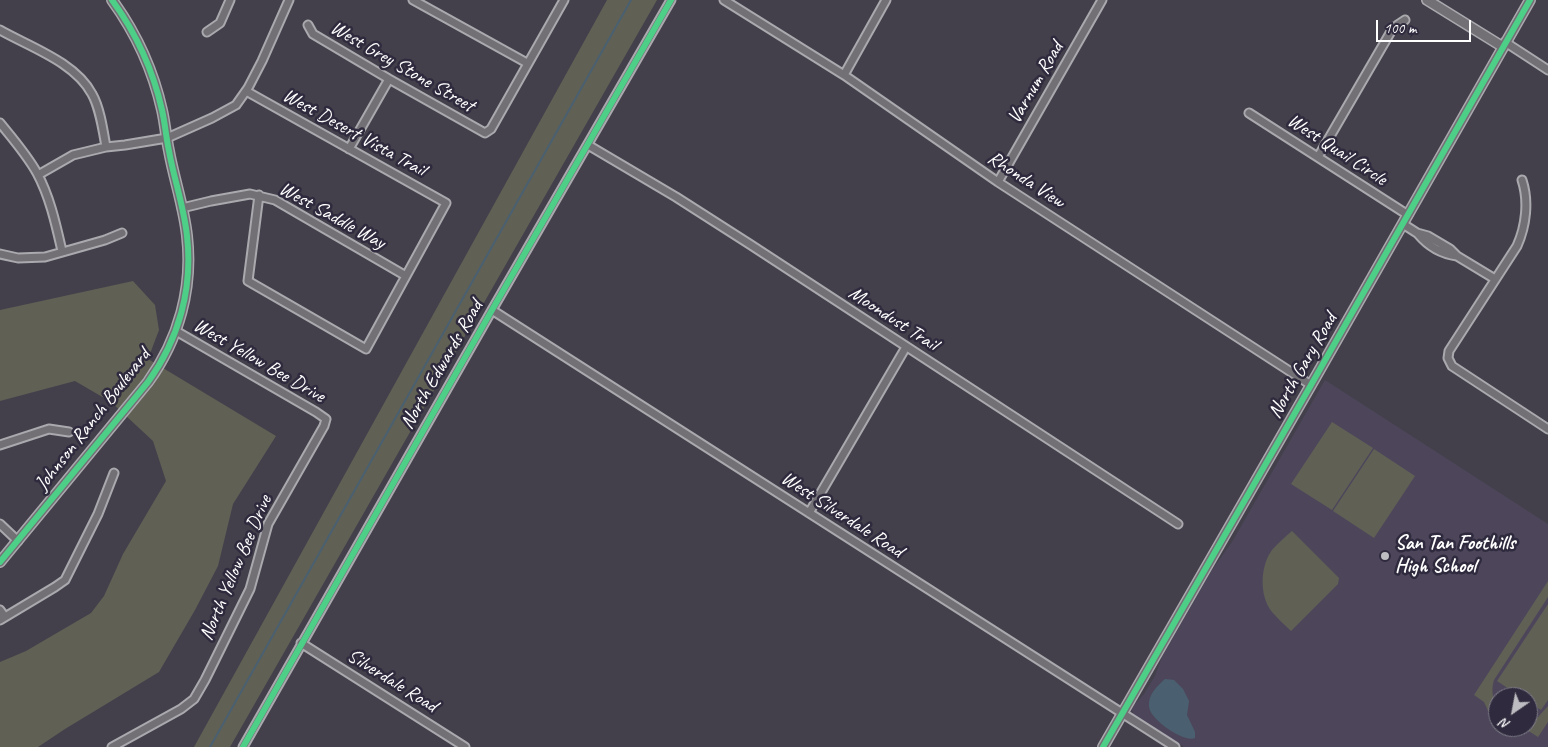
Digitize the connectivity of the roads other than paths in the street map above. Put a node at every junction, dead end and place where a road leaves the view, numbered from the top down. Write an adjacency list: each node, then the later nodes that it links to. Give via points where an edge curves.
1 (112, 0): 24 (street, Johnson Ranch Boulevard, via 133,31 149,67)
2 (230, 0): 15 (street, via 220,23)
3 (289, 0): 21 (street)
4 (413, 0): 17 (street)
5 (564, 0): 17 (street)
6 (672, 0): 25 (street, North Edwards Road)
7 (724, 0): 19 (street, Rhonda View)
8 (886, 0): 19 (street)
9 (1102, 0): 31 (street, Varnum Road)
10 (1427, 0): 16 (street)
11 (1530, 0): 16 (street, North Gary Road)
12 (1405, 20): 28 (street, via 1392,28)
13 (308, 25): 20 (street, West Grey Stone Street, via 313,34)
14 (0, 30): 26 (street, via 55,59 84,81 93,95)
15 (208, 32)
16 (1504, 45): 18 (street); 34 (street, North Gary Road)
17 (528, 64): 20 (street, West Grey Stone Street, via 491,130 485,132)
18 (1548, 70)
19 (844, 75): 31 (street, Rhonda View)
20 (389, 79): 27 (street)
21 (246, 91): 24 (street, via 227,111); 27 (street, West Desert Vista Trail)
22 (1249, 113): 28 (street, West Quail Circle)
23 (0, 123): 29 (street)
24 (167, 138): 26 (street); 33 (street, Johnson Ranch Boulevard)
25 (588, 145): 41 (street, North Edwards Road); 43 (street, Moondust Trail, via 676,197)
26 (106, 147): 29 (street, via 73,155)
27 (349, 149): 39 (street, West Desert Vista Trail, via 446,203)
28 (1318, 157): 34 (street, West Quail Circle)
29 (38, 175): 37 (street)
30 (1522, 180): 40 (street, via 1526,192 1522,236)
31 (998, 182): 44 (street, Rhonda View)
32 (260, 196): 33 (street, West Saddle Way, via 235,196); 39 (street, West Saddle Way, via 275,200); 39 (street, via 248,281 366,349)
33 (182, 208): 42 (street, Johnson Ranch Boulevard, via 187,236 188,281)
34 (1408, 215): 35 (street, North Gary Road)
35 (1403, 224): 40 (street, via 1450,249); 44 (street, North Gary Road)
36 (122, 233): 37 (street)
37 (62, 251): 38 (street, via 32,258)
38 (0, 254)
39 (406, 276)
40 (1495, 279): 46 (street, via 1449,351 1448,358 1452,366)
41 (492, 310): 50 (street, West Silverdale Road); 57 (street, North Edwards Road)
42 (176, 331): 45 (street, West Yellow Bee Drive); 53 (street, Johnson Ranch Boulevard, via 160,365 143,389)
43 (906, 347): 50 (street); 52 (street, Moondust Trail)
44 (1311, 385): 58 (street, North Gary Road)
45 (326, 419): 59 (street, North Yellow Bee Drive, via 268,524 250,589 194,699)
46 (1548, 429)
47 (69, 432): 48 (street, via 49,429)
48 (0, 445)
49 (114, 473): 56 (street, via 98,514 65,580)
50 (809, 513): 58 (street, West Silverdale Road)
51 (0, 524): 53 (street)
52 (1178, 524)
53 (18, 541): 54 (street, Johnson Ranch Boulevard)
54 (0, 562)
55 (0, 610): 56 (street)
56 (2, 618)
57 (301, 643): 60 (street, North Edwards Road); 61 (street, Silverdale Road)
58 (1122, 713): 62 (street, North Gary Road); 63 (street, West Silverdale Road)
59 (112, 747)
60 (243, 747)
61 (466, 747)
62 (1103, 747)
63 (1174, 747)

